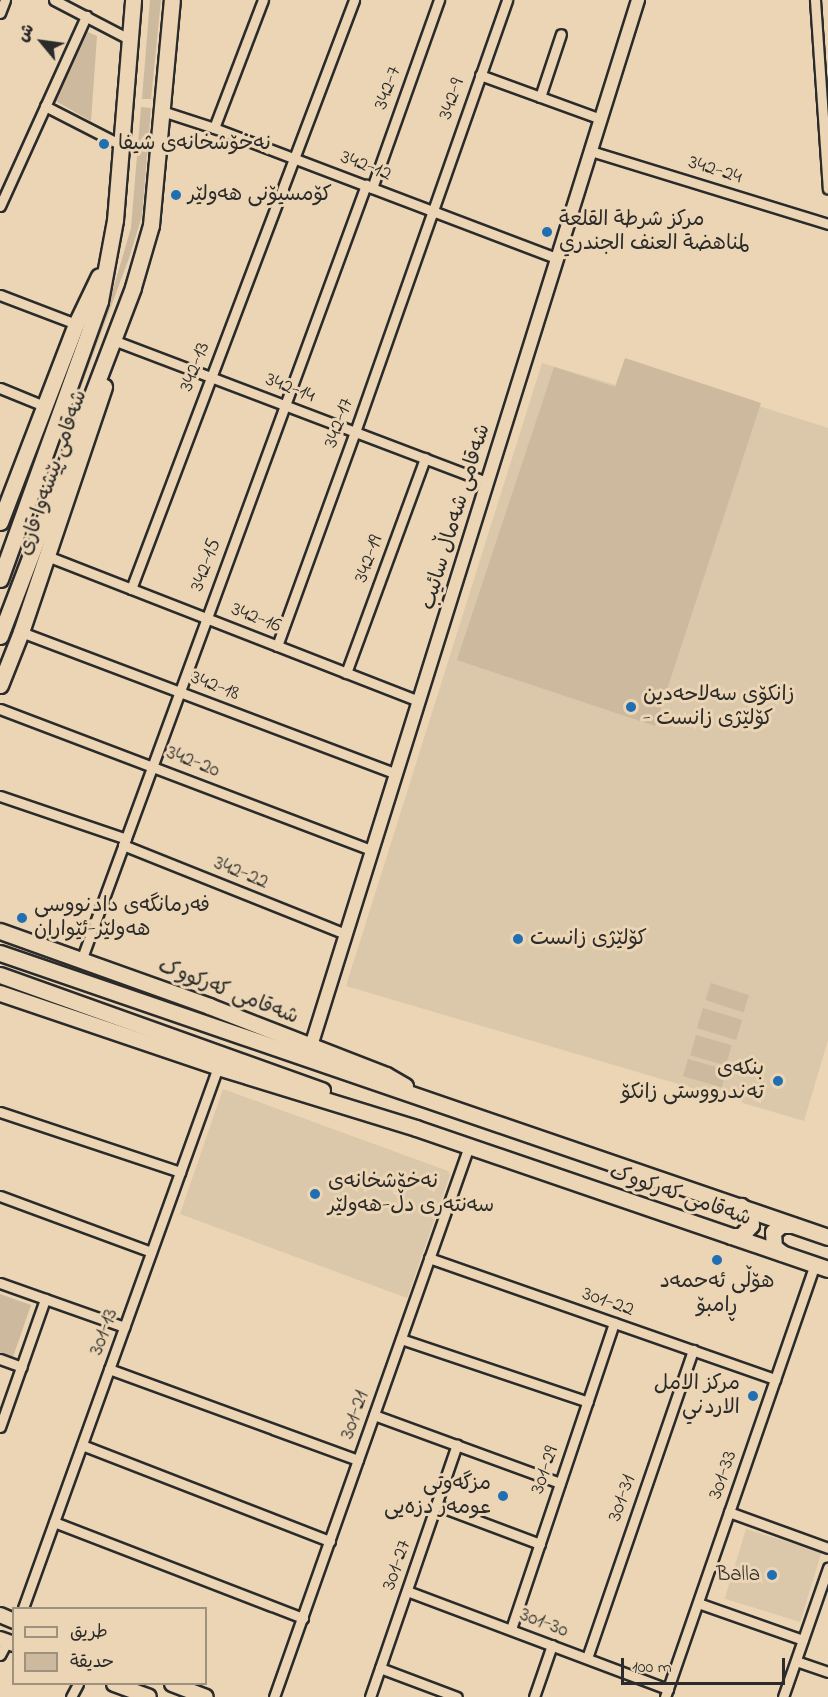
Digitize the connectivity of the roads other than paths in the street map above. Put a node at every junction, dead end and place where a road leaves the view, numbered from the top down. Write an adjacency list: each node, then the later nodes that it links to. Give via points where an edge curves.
1 (54, 0): 12 (street)
2 (133, 0): 14 (highway, شەقامی پێشەوا قازی)
3 (172, 0): 18 (highway, شەقامی پێشەوا قازی)
4 (263, 0): 20 (street)
5 (354, 0): 23 (street, 342-13)
6 (439, 0): 24 (street, 342-7)
7 (507, 0): 15 (street, 342-9)
8 (638, 0): 19 (street, شەقامی شەماڵ سائیب)
9 (815, 0): 25 (street)
10 (3, 1): 11 (street)
11 (0, 13)
12 (86, 16): 14 (street); 17 (street)
13 (561, 34): 16 (street)
14 (129, 39): 21 (highway, شەقامی پێشەوا قازی)
15 (480, 75): 16 (street); 27 (street, 342-9)
16 (540, 97): 19 (street)
17 (45, 106): 21 (street); 26 (street)
18 (162, 111): 20 (street, 342-12); 33 (highway, شەقامی پێشەوا قازی, via 151,225)
19 (601, 119): 22 (street, شەقامی شەماڵ سائیب)
20 (214, 128): 23 (street, 342-12)
21 (121, 145): 30 (highway, شەقامی پێشەوا قازی, via 115,220)
22 (591, 151): 28 (street, 342-24); 29 (street, شەقامی شەماڵ سائیب)
23 (293, 158): 24 (street, 342-12); 34 (street, 342-13)
24 (369, 186): 27 (street, 342-12); 36 (street, 342-15)
25 (828, 189)
26 (0, 206)
27 (433, 211): 29 (street, 342-12); 38 (street, 342-17)
28 (828, 224)
29 (557, 258): 40 (street, شەقامی شەماڵ سائیب)
30 (107, 260): 32 (highway, شەقامی پێشەوا قازی); 43 (highway, شەقامی پێشەوا قازی, via 100,300)
31 (0, 295): 32 (street)
32 (76, 324): 37 (highway, شەقامی پێشەوا قازی)
33 (113, 340): 34 (street, 342-14); 42 (highway, شەقامی پێشەوا قازی, via 102,397); 47 (highway, شەقامی پێشەوا قازی)
34 (210, 377): 36 (street, 342-14); 44 (street, 342-13)
35 (0, 388): 37 (street)
36 (285, 405): 38 (street, 342-14); 45 (street, 342-15)
37 (44, 406): 41 (highway, شەقامی پێشەوا قازی)
38 (355, 432): 39 (street, 342-14); 48 (street, 342-17)
39 (424, 458): 40 (street, 342-14); 49 (street, 342-19)
40 (488, 482): 52 (street, شەقامی شەماڵ سائیب)
41 (0, 522)
42 (47, 556): 44 (street, 342-16); 46 (highway, شەقامی پێشەوا قازی)
43 (0, 579)
44 (131, 589): 45 (street, 342-16)
45 (206, 618): 48 (street, 342-16); 51 (street, 342-15)
46 (21, 632): 50 (highway, شەقامی پێشەوا قازی); 51 (street, 342-18)
47 (0, 636)
48 (277, 646): 49 (street, 342-16)
49 (346, 673): 52 (street, 342-16)
50 (0, 685)
51 (179, 692): 54 (street, 342-15); 55 (street, 342-18)
52 (419, 701): 55 (street, شەقامی شەماڵ سائیب)
53 (0, 709): 54 (street, 342-20)
54 (152, 766): 57 (street, 342-15); 58 (street, 342-20)
55 (396, 774): 58 (street, شەقامی شەماڵ سائیب)
56 (0, 796): 57 (street, 342-22)
57 (124, 842): 60 (street, 342-22); 62 (street, 342-15)
58 (372, 850): 60 (street, شەقامی شەماڵ سائیب)
59 (1, 932): 62 (highway, شەقامی کەرکووک)
60 (346, 934): 65 (street, شەقامی شەماڵ سائیب)
61 (0, 953): 67 (highway, شەقامی کەرکووک)
62 (82, 958): 65 (highway, شەقامی کەرکووک)
63 (0, 975): 69 (highway, شەقامی کەرکووک, via 266,1069)
64 (0, 993): 66 (highway, شەقامی کەرکووک)
65 (311, 1046): 67 (highway, شەقامی کەرکووک, via 387,1075)
66 (218, 1067): 69 (highway, شەقامی کەرکووک); 71 (street, 301-13)
67 (436, 1103): 73 (highway, شەقامی کەرکووک)
68 (0, 1112): 71 (street)
69 (416, 1128): 70 (highway, شەقامی کەرکووک)
70 (469, 1146): 75 (highway, شەقامی کەرکووک); 79 (street, 301-21)
71 (180, 1172): 77 (street, 301-13)
72 (0, 1196): 77 (street)
73 (740, 1205): 74 (highway, شەقامی کەرکووک); 75 (highway, via 750,1215 750,1225 741,1236)
74 (793, 1225): 76 (highway, شەقامی کەرکووک); 78 (highway, via 781,1225 773,1232 774,1247)
75 (731, 1236): 78 (highway, شەقامی کەرکووک)
76 (828, 1237)
77 (152, 1252): 84 (street, 301-13)
78 (782, 1253): 80 (highway, شەقامی کەرکووک)
79 (429, 1258): 83 (street, 301-22); 85 (street, 301-21)
80 (822, 1267): 90 (street, 301-33)
81 (0, 1283): 82 (street)
82 (45, 1299): 84 (street); 88 (street)
83 (615, 1323): 86 (street, 301-22); 91 (street, 301-29)
84 (124, 1327): 89 (street, 301-13)
85 (401, 1339): 91 (street); 92 (street, 301-21)
86 (693, 1350): 90 (street, 301-22); 115 (street, 301-31)
87 (0, 1359): 88 (street)
88 (22, 1367): 93 (street)
89 (109, 1370): 94 (street, 301-13); 96 (street)
90 (775, 1379): 99 (street, 301-33)
91 (588, 1402): 97 (street, 301-29)
92 (374, 1415): 95 (street); 96 (street, 301-21)
93 (0, 1427)
94 (82, 1445): 100 (street, 301-13); 101 (street)
95 (457, 1445): 97 (street); 98 (street, 301-27)
96 (358, 1460): 101 (street, 301-21)
97 (560, 1482): 102 (street, 301-29)
98 (436, 1504): 102 (street); 106 (street, 301-27)
99 (729, 1512): 103 (street); 107 (street, 301-33)
100 (54, 1522): 108 (street, 301-13); 109 (street)
101 (330, 1540): 109 (street, 301-21)
102 (540, 1544): 110 (street, 301-29)
103 (828, 1548)
104 (828, 1568): 105 (street)
105 (825, 1586): 111 (street)
106 (407, 1591): 110 (street, 301-30); 117 (street, 301-27)
107 (698, 1602): 111 (street); 121 (street, 301-33)
108 (23, 1607)
109 (303, 1618): 124 (street, 301-21)
110 (511, 1629): 113 (street, 301-30)
111 (803, 1640): 116 (street)
112 (7, 1642): 114 (street)
113 (552, 1645): 115 (street, 301-30); 127 (street)
114 (0, 1655)
115 (587, 1658): 121 (street, 301-30)
116 (796, 1661): 118 (street); 128 (street)
117 (380, 1668): 125 (street, 301-27); 126 (street)
118 (828, 1672)
119 (119, 1685): 122 (main road)
120 (177, 1685): 123 (main road)
121 (667, 1693)
122 (148, 1697)
123 (206, 1697)
124 (274, 1697)
125 (370, 1697)
126 (457, 1697)
127 (534, 1697)
128 (783, 1697)

